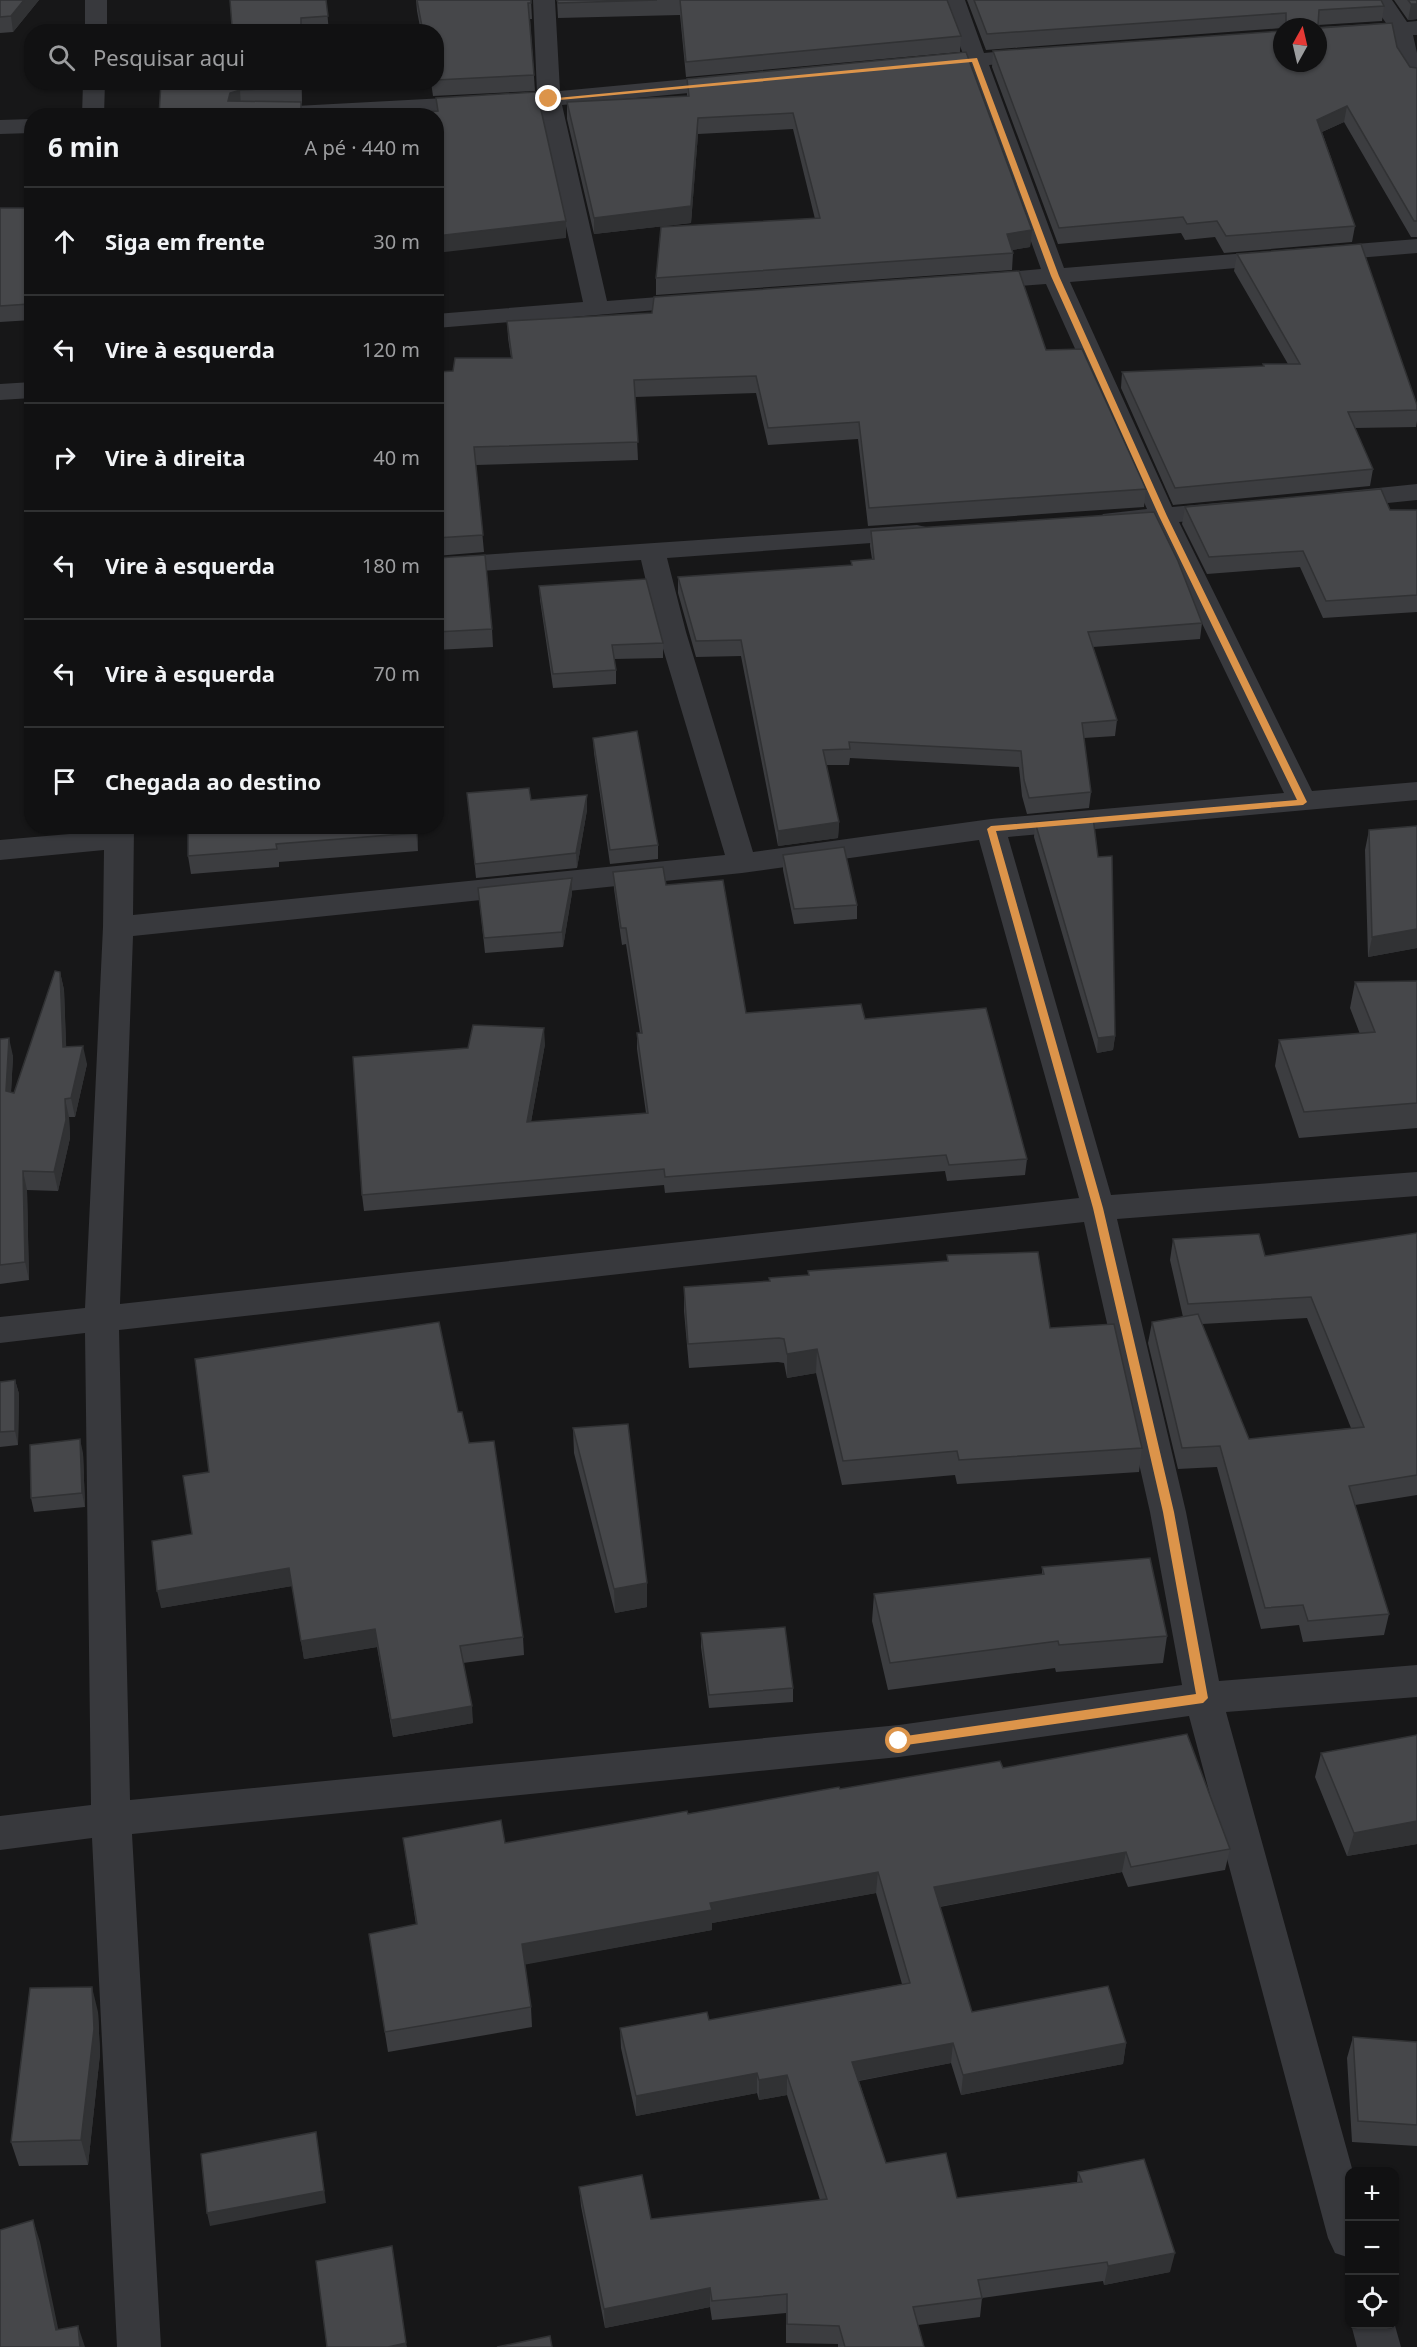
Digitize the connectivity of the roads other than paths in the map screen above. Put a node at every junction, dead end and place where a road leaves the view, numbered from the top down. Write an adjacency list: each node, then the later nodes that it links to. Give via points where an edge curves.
1 (96, 0): 5 (street)
2 (543, 0): 14 (street)
3 (954, 0): 9 (street)
4 (1381, 0): 6 (street)
5 (96, 24)
6 (1409, 28): 7 (street); 11 (street, via 1408,62)
7 (1327, 33)
8 (1057, 53): 9 (street)
9 (975, 60): 10 (street); 20 (street)
10 (904, 66)
11 (1417, 76)
12 (750, 80): 14 (street)
13 (94, 90): 15 (street)
14 (549, 99): 16 (street); 23 (street)
15 (93, 108)
16 (386, 108)
17 (24, 126): 18 (street)
18 (0, 127)
19 (1417, 246): 20 (street)
20 (1055, 276): 21 (street); 30 (street)
21 (949, 284)
22 (725, 299): 23 (street)
23 (596, 308): 24 (street)
24 (444, 320)
25 (24, 390): 26 (street)
26 (0, 392)
27 (1417, 492): 28 (street)
28 (1313, 502)
29 (1255, 508): 30 (street)
30 (1163, 516): 31 (street); 36 (street)
31 (1092, 521)
32 (937, 532): 33 (street)
33 (652, 551): 34 (street); 41 (street, via 682,668)
34 (444, 565)
35 (1417, 791): 36 (street)
36 (1303, 802): 37 (street)
37 (991, 829): 41 (street); 44 (street)
38 (111, 834): 40 (street)
39 (118, 834): 42 (street)
40 (0, 850)
41 (742, 863): 42 (street)
42 (118, 927): 45 (street)
43 (1417, 1184): 44 (street)
44 (1098, 1208): 45 (street); 48 (street, via 1168,1512)
45 (102, 1319): 46 (street); 49 (street)
46 (0, 1330)
47 (1417, 1681): 48 (street)
48 (1203, 1698): 49 (street, via 899,1741); 51 (street)
49 (111, 1819): 50 (street); 53 (street)
50 (0, 1833)
51 (1345, 2221)
52 (1374, 2329): 54 (street)
53 (139, 2347)
54 (1379, 2347)

